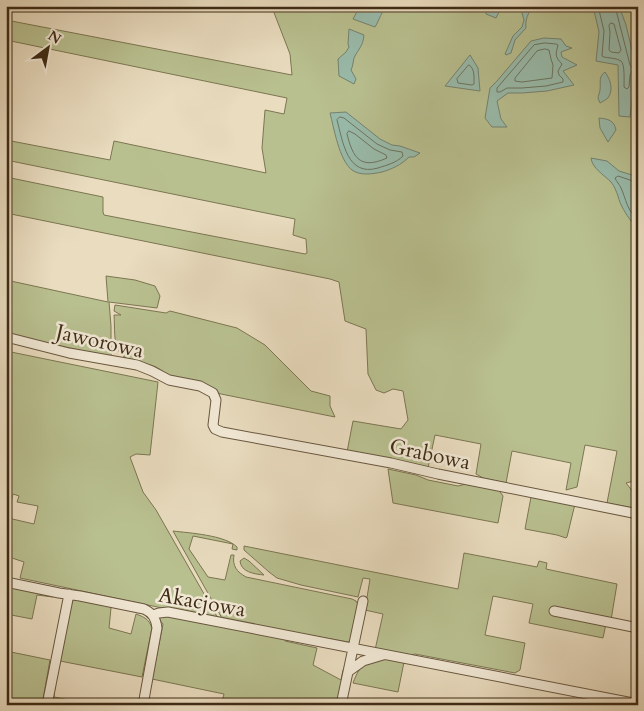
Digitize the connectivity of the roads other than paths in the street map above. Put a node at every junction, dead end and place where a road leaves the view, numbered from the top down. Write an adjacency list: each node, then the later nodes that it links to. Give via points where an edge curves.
1 (6, 337): 2 (street, Jaworowa, via 137,365 169,380 200,386 213,393 216,400)
2 (215, 429): 3 (street, Grabowa)
3 (638, 514)
4 (6, 582): 5 (street, Akacjowa)
5 (69, 594): 8 (street, Akacjowa, via 144,609); 14 (street)
6 (364, 601): 10 (street)
7 (554, 611): 9 (street)
8 (153, 615): 10 (street, Akacjowa, via 168,612); 15 (street, via 157,628)
9 (638, 628)
10 (354, 648): 11 (street, Akacjowa); 12 (street)
11 (393, 656): 12 (street, Akacjowa, via 371,658); 13 (street, Akacjowa)
12 (349, 671): 16 (street)
13 (638, 704)
14 (47, 705)
15 (143, 705)
16 (341, 705)

